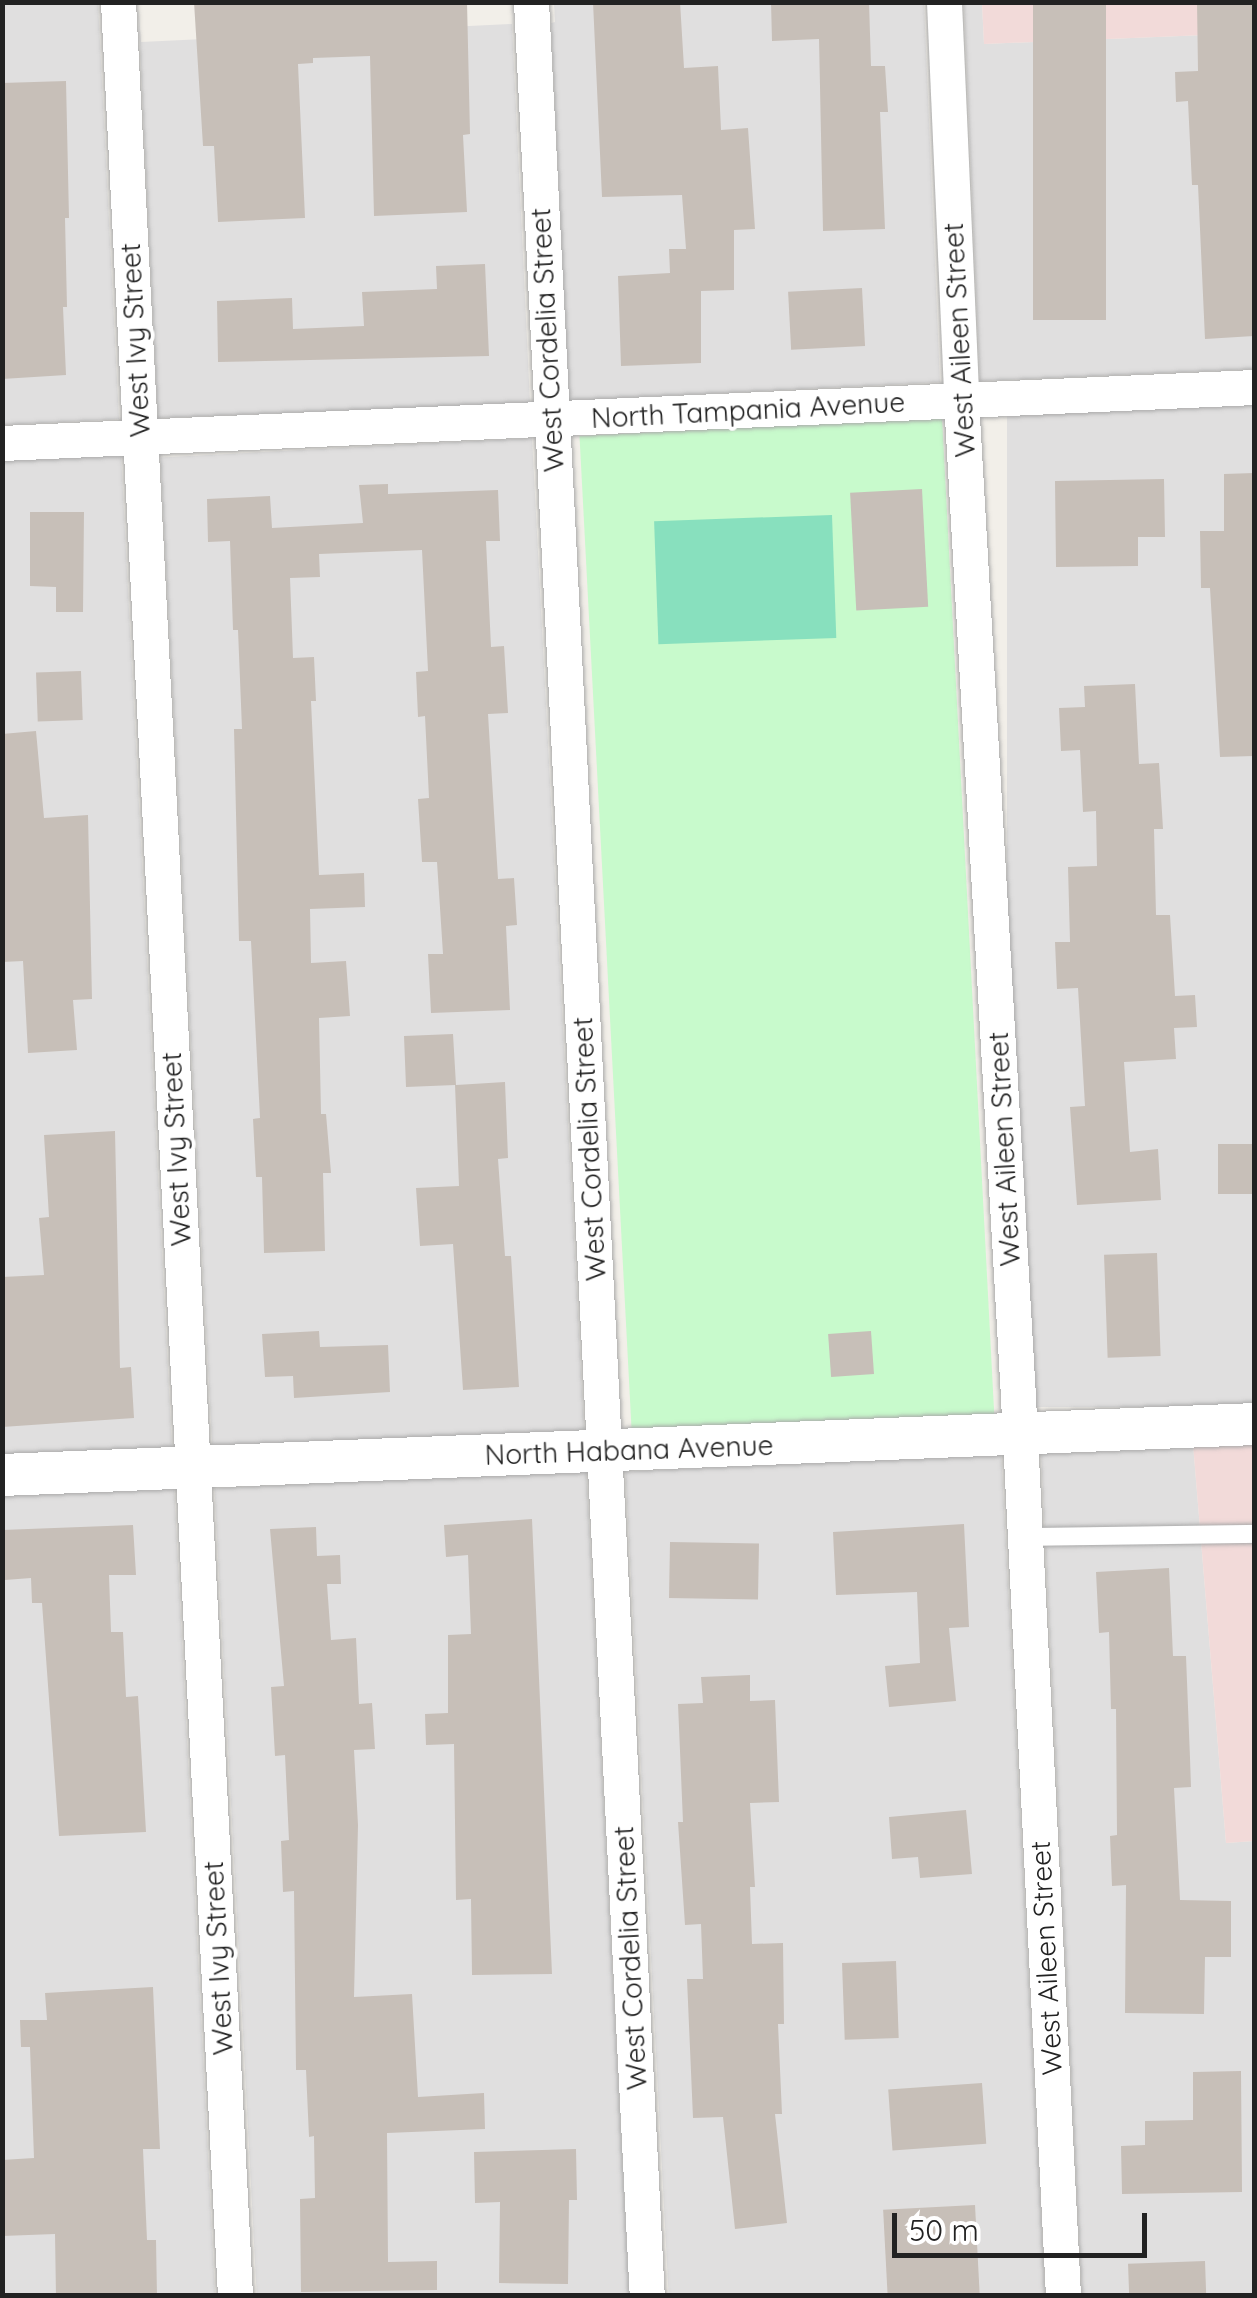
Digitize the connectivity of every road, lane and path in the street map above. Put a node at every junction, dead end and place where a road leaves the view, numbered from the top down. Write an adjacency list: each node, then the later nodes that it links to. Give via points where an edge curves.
1 (118, 2): 7 (street, West Ivy Street)
2 (531, 2): 6 (street, West Cordelia Street)
3 (944, 2): 5 (street, West Aileen Street)
4 (1254, 387): 5 (street, North Tampania Avenue)
5 (961, 399): 6 (street, North Tampania Avenue); 10 (street, West Aileen Street)
6 (550, 420): 7 (street, North Tampania Avenue); 11 (street, West Cordelia Street)
7 (140, 436): 8 (street, North Tampania Avenue); 12 (street, West Ivy Street)
8 (2, 443)
9 (1254, 1424): 10 (street, North Habana Avenue)
10 (1020, 1434): 11 (street, North Habana Avenue); 15 (street, West Aileen Street)
11 (604, 1451): 12 (street, North Habana Avenue); 17 (street, West Cordelia Street)
12 (193, 1468): 13 (street, North Habana Avenue); 16 (street, West Ivy Street)
13 (2, 1475)
14 (1254, 1534): 15 (lane)
15 (1026, 1537): 18 (street, West Aileen Street)
16 (234, 2296)
17 (648, 2296)
18 (1062, 2296)

